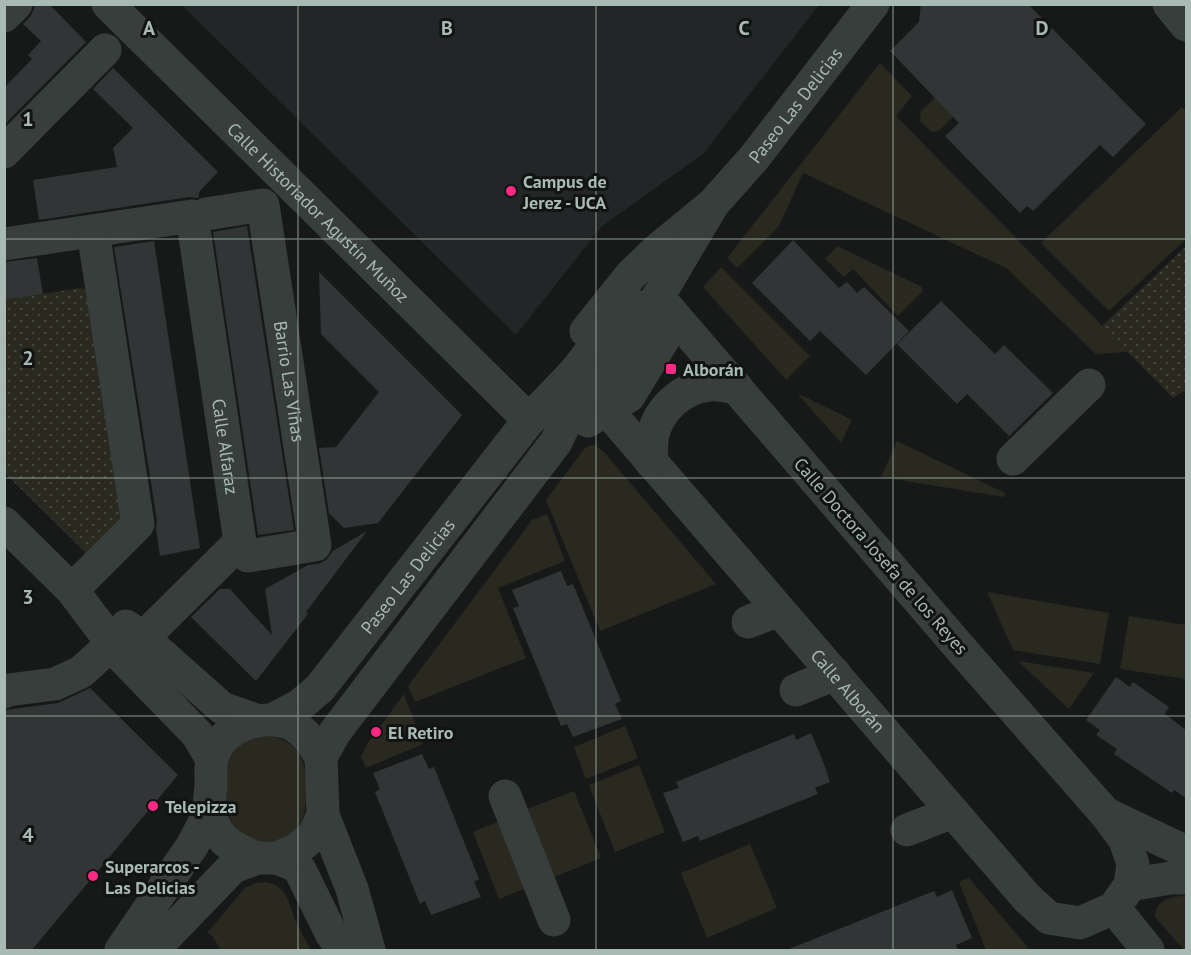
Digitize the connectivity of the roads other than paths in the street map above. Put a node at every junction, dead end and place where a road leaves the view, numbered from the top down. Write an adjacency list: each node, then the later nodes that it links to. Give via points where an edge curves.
1 (16, 4): 5 (street)
2 (108, 4): 17 (street, Calle Historiador Agustín Muñoz)
3 (873, 4): 9 (street, Paseo Las Delicias, via 754,158)
4 (1168, 4): 6 (street)
5 (4, 16)
6 (1186, 25)
7 (105, 50): 8 (street)
8 (4, 152)
9 (713, 204): 13 (street, Paseo Las Delicias); 17 (street, Paseo Las Delicias, via 632,275 560,362)
10 (199, 215): 11 (street, Barrio Las Viñas); 22 (street, Barrio Las Viñas, via 263,205 315,545); 26 (street, Calle Alfaraz, via 240,542)
11 (93, 231): 12 (street, Barrio Las Viñas); 23 (street, via 138,524)
12 (4, 244)
13 (658, 297): 15 (street, Calle Doctora Josefa de los Reyes); 16 (street, Paseo Las Delicias, via 663,340 628,396); 17 (street, Paseo Las Delicias, via 605,333); 18 (street, Paseo Las Delicias, via 610,368 564,425)
14 (1089, 385): 19 (street)
15 (737, 388): 20 (street, via 711,384 691,389 672,401 659,417 652,435); 36 (street, Calle Doctora Josefa de los Reyes)
16 (607, 410): 18 (street, Paseo Las Delicias); 20 (street, Calle Alborán)
17 (529, 420): 30 (street, Paseo Las Delicias, via 320,688 299,706)
18 (556, 442): 31 (street, Paseo Las Delicias, via 334,732)
19 (1013, 459)
20 (651, 462): 24 (street, Calle Alborán)
21 (4, 523): 23 (street)
22 (248, 556)
23 (72, 590): 26 (street)
24 (779, 610): 25 (street); 27 (street, Calle Alborán)
25 (748, 622)
26 (128, 641): 28 (street, via 55,684); 30 (street, via 222,708); 32 (street, via 123,659 196,734)
27 (835, 674): 29 (street); 35 (street, Calle Alborán)
28 (6, 690)
29 (796, 690)
30 (265, 720): 31 (street, via 292,725 309,738); 32 (street, Paseo Las Delicias, via 234,730 220,741)
31 (321, 757): 37 (street, Paseo Las Delicias)
32 (212, 759): 34 (street)
33 (505, 795): 43 (street)
34 (210, 812): 40 (street, via 218,834 235,849); 44 (street, via 192,846)
35 (953, 812): 38 (street); 42 (street, Calle Alborán, via 1049,918 1080,923)
36 (1105, 813): 39 (street, Calle Doctora Josefa de los Reyes); 42 (street, Calle Doctora Josefa de los Reyes, via 1125,840 1133,864)
37 (322, 815): 40 (street, via 313,836 296,850); 47 (street, via 352,889)
38 (907, 830)
39 (1186, 852)
40 (267, 858): 45 (street, via 233,867); 46 (street, via 300,870)
41 (1186, 878): 42 (street, via 1170,878)
42 (1122, 897): 48 (street)
43 (554, 920)
44 (121, 951)
45 (153, 951)
46 (343, 951)
47 (369, 951)
48 (1148, 951)

